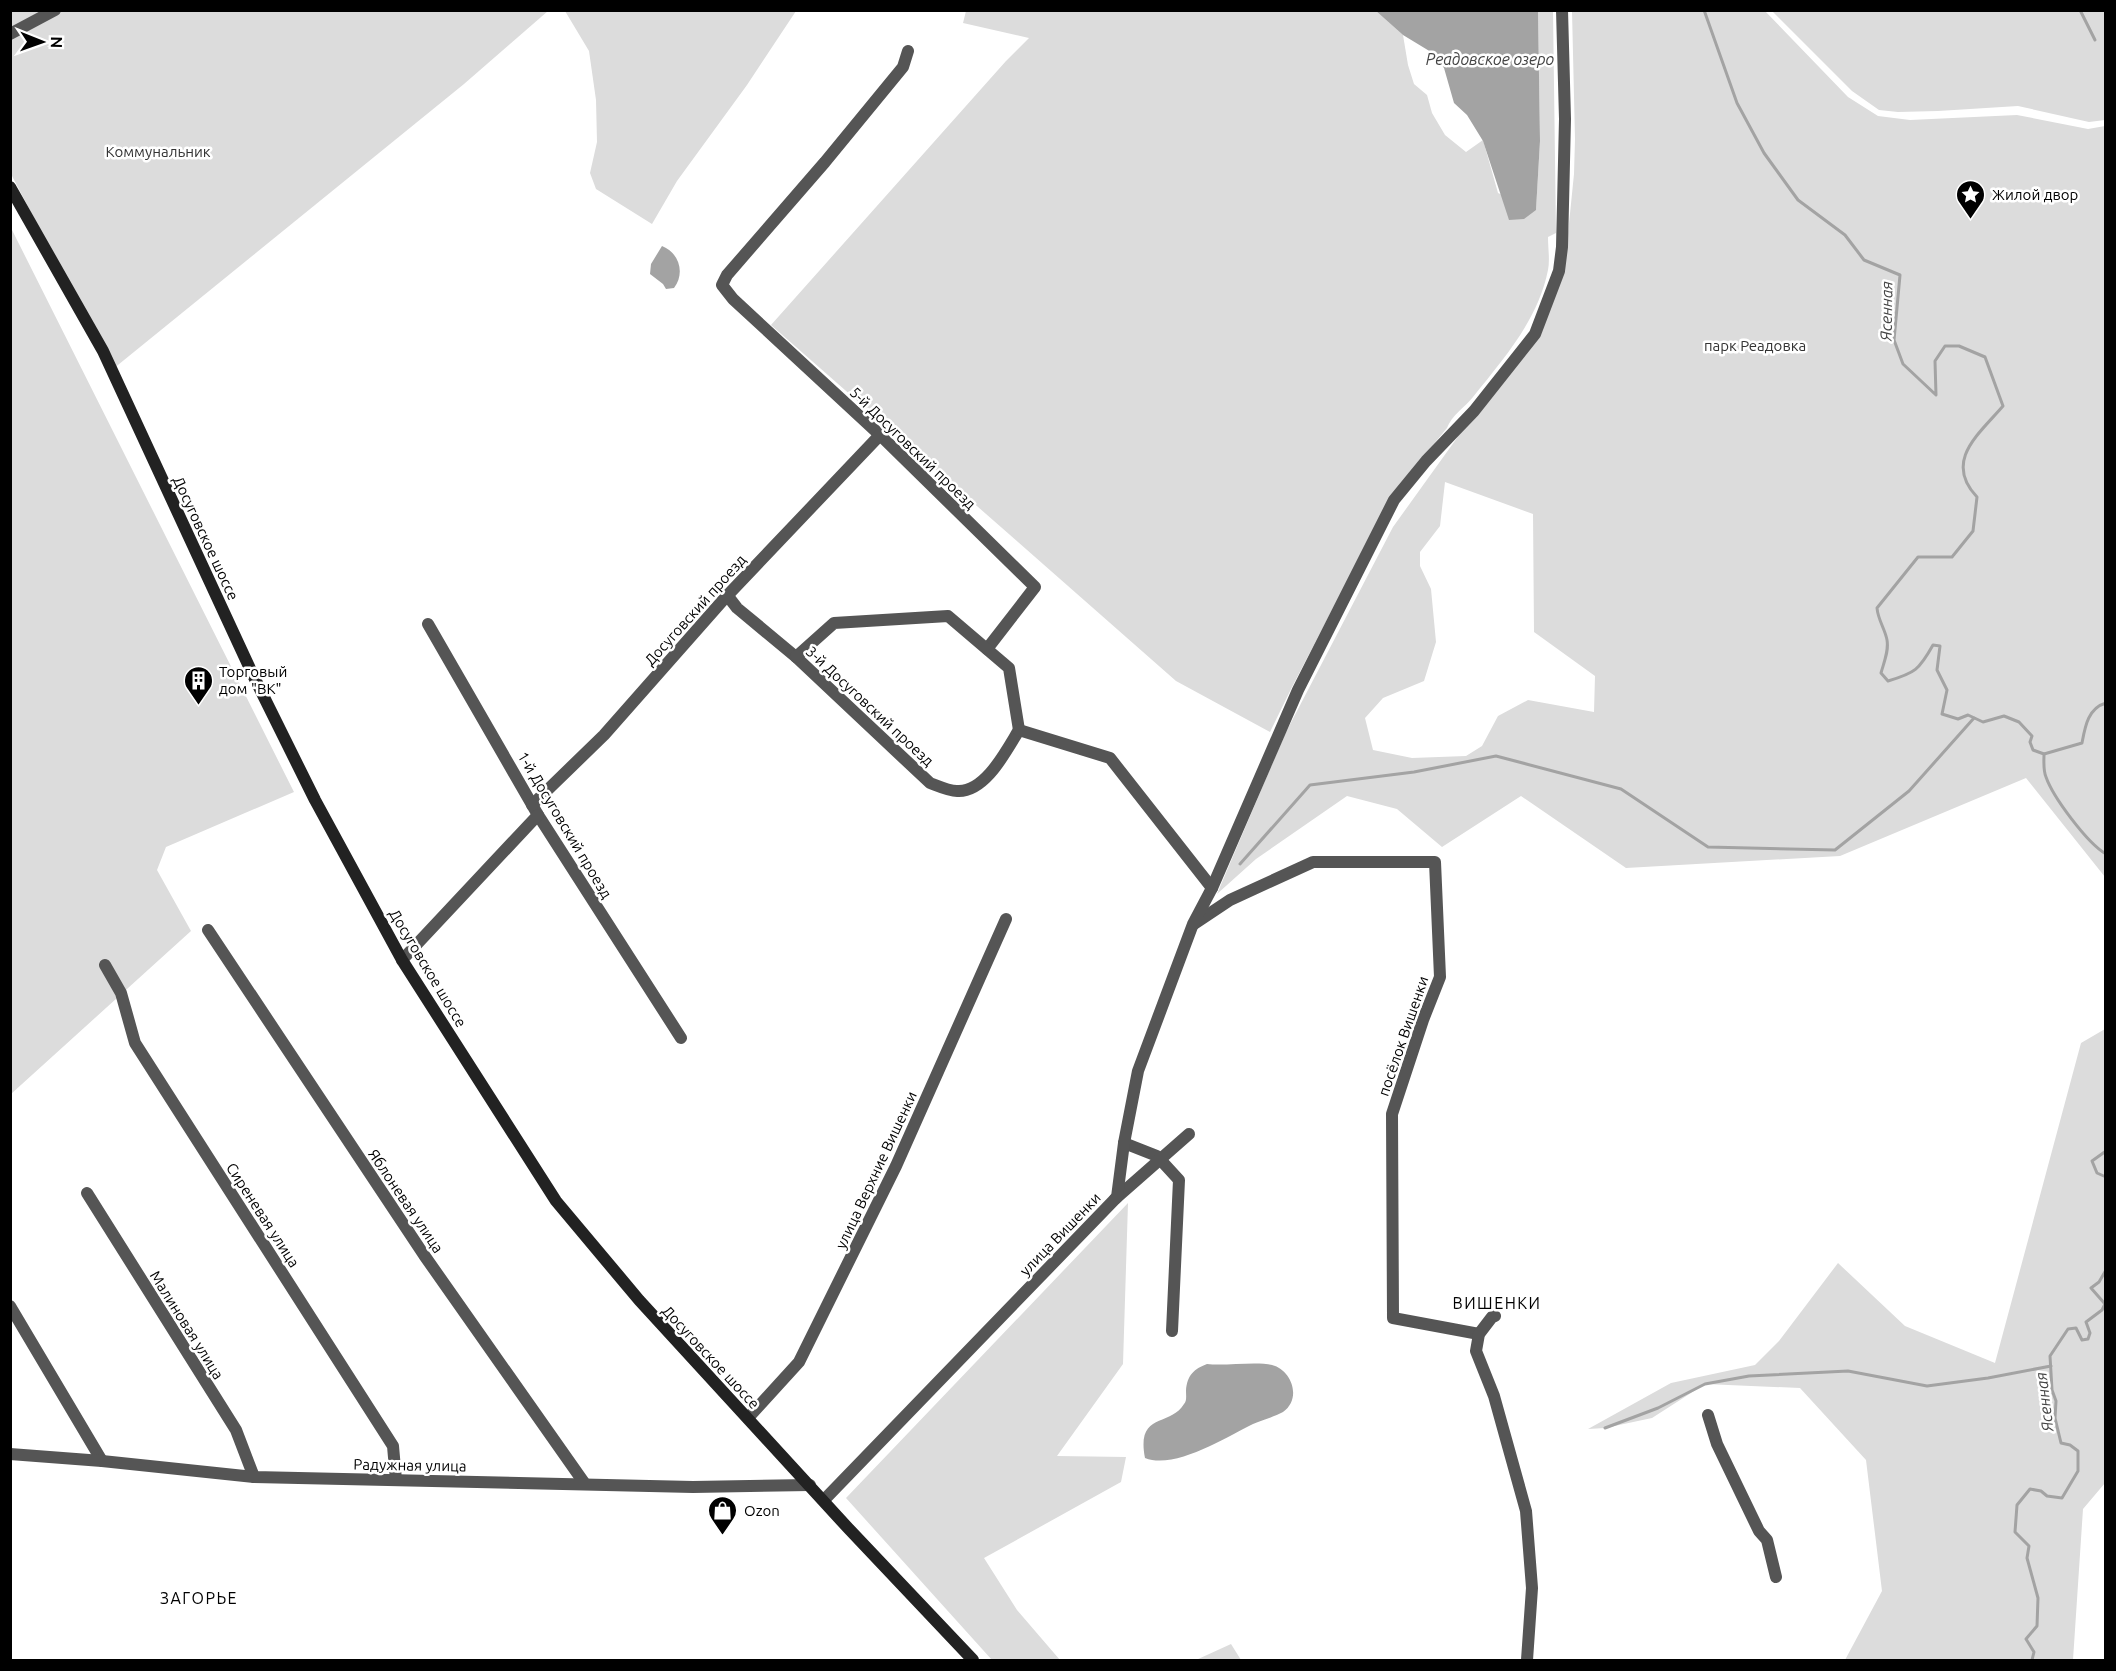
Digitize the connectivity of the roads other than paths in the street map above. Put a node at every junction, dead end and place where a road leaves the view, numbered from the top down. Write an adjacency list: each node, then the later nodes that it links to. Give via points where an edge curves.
1 (55, 10): 3 (street)
2 (1562, 10): 13 (street, улица Вишенки, via 1562,247 1558,271 1533,338 1394,500 1298,690)
3 (10, 34)
4 (908, 51): 6 (street, 5-й Досуговский проезд, via 903,68 722,285)
5 (10, 188): 17 (main road, Досуговское шоссе, via 103,351 252,673)
6 (880, 435): 7 (street, Досуговский проезд); 9 (street, 5-й Досуговский проезд, via 1035,586)
7 (727, 595): 10 (street, 3-й Досуговский проезд); 12 (street, Досуговский проезд)
8 (428, 624): 12 (street, 1-й Досуговский проезд)
9 (987, 649): 10 (street, via 948,616 834,623); 11 (street, via 1009,668)
10 (796, 657): 11 (street, 3-й Досуговский проезд, via 930,783 958,791 976,787 991,773)
11 (1019, 730): 13 (street, via 1110,758)
12 (535, 810): 17 (street, Досуговский проезд); 19 (street, 1-й Досуговский проезд)
13 (1212, 888): 15 (street, улица Вишенки)
14 (1006, 919): 30 (street, улица Верхние Вишенки, via 896,1166 799,1362)
15 (1193, 924): 21 (street, улица Вишенки, via 1138,1071); 28 (street, посёлок Вишенки, via 1230,900 1313,862 1435,862 1440,977 1392,1114 1393,1318)
16 (208, 930): 35 (street, Яблоневая улица, via 424,1255)
17 (402, 960): 30 (main road, Досуговское шоссе, via 556,1201 639,1300)
18 (105, 965): 34 (street, Сиреневая улица, via 121,993 135,1043 393,1446)
19 (681, 1038)
20 (1189, 1134): 22 (street)
21 (1124, 1143): 22 (street); 24 (street, улица Вишенки)
22 (1159, 1159): 24 (street); 27 (street, via 1179,1180)
23 (87, 1193): 33 (street, Малиновая улица, via 236,1430)
24 (1116, 1199): 37 (street, улица Вишенки)
25 (10, 1306): 32 (street)
26 (1495, 1316): 28 (street)
27 (1172, 1331)
28 (1479, 1334): 40 (street, via 1476,1351 1494,1396 1526,1511 1532,1588)
29 (1708, 1415): 38 (street, via 1717,1444 1767,1540)
30 (748, 1418): 36 (main road, Досуговское шоссе)
31 (10, 1454): 32 (street, Радужная улица)
32 (102, 1461): 33 (street, Радужная улица)
33 (254, 1477): 34 (street, Радужная улица)
34 (396, 1480): 35 (street, Радужная улица)
35 (585, 1484): 36 (street, Радужная улица)
36 (810, 1485): 37 (main road, Досуговское шоссе)
37 (824, 1500): 39 (main road, Досуговское шоссе)
38 (1776, 1577)
39 (973, 1660)
40 (1527, 1660)

